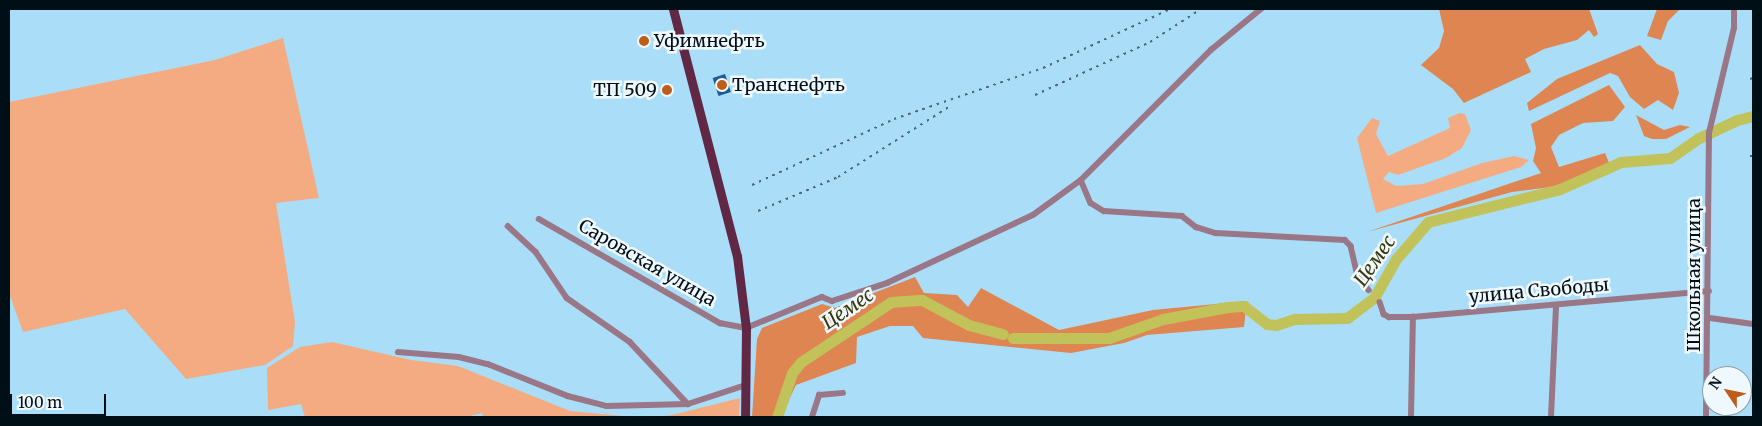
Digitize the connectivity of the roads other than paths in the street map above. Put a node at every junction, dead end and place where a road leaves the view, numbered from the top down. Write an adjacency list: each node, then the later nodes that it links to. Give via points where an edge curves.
1 (673, 9): 14 (main road, via 737,256)
2 (1262, 9): 4 (street, via 1211,50)
3 (1734, 9): 8 (street, Школьная улица, via 1734,28 1709,133)
4 (1080, 180): 7 (street, via 1091,203 1104,211 1182,216 1196,227 1216,233 1345,240 1351,246 1358,277); 14 (street, via 1033,215 944,258 887,283 832,301 822,297)
5 (539, 219): 14 (street, Саровская улица, via 720,323)
6 (508, 226): 18 (street, via 536,252 567,298 630,342)
7 (1369, 290)
8 (1709, 290): 10 (street, улица Свободы); 12 (street, Школьная улица)
9 (1380, 302): 11 (street, улица Свободы, via 1384,314 1389,317)
10 (1556, 306): 11 (street, улица Свободы); 22 (street)
11 (1413, 317): 21 (street)
12 (1710, 318): 13 (street); 23 (street, Школьная улица)
13 (1753, 324)
14 (744, 328): 16 (main road)
15 (398, 352): 18 (street, via 459,357 607,406)
16 (746, 385): 18 (street); 19 (main road)
17 (843, 392): 20 (street, via 818,396)
18 (688, 404)
19 (745, 414)
20 (812, 417)
21 (1411, 417)
22 (1551, 417)
23 (1706, 417)

